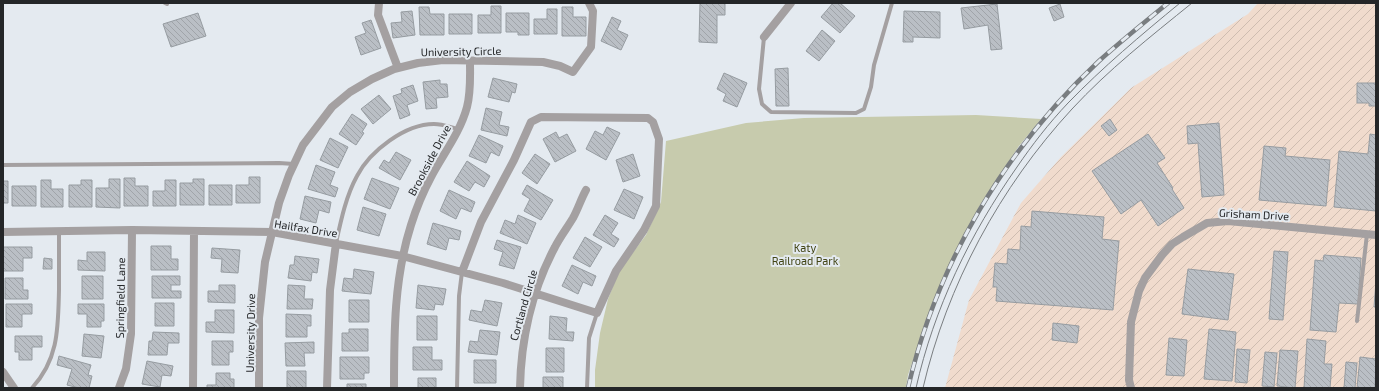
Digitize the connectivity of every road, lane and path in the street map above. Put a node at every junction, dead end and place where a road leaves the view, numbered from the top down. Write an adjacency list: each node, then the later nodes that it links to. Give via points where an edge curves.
1 (379, 3): 7 (street, via 378,15)
2 (589, 3): 6 (street, University Circle, via 593,10 591,47 573,72 544,62)
3 (791, 3): 5 (street)
4 (892, 3): 5 (lane, via 864,109 856,113 771,112 762,104 759,89)
5 (764, 37)
6 (470, 61): 7 (street, University Circle, via 443,60); 8 (street, Brookside Drive, via 467,107)
7 (398, 68): 9 (street, University Circle, via 350,92 332,107 303,145)
8 (458, 129): 18 (lane, via 434,124 421,126 387,142 372,156 358,175 347,200); 19 (street, Brookside Drive, via 420,200)
9 (294, 164): 10 (lane); 16 (street, University Circle, via 279,203)
10 (3, 165)
11 (586, 190): 21 (street, Cortland Circle, via 555,247)
12 (132, 230): 13 (street, Hailfax Drive); 14 (street, Hailfax Drive); 27 (street, Springfield Lane, via 131,334 126,369)
13 (59, 231): 15 (street, Hailfax Drive); 26 (lane, via 58,327 54,353)
14 (194, 231): 16 (street, Hailfax Drive); 28 (street)
15 (3, 232)
16 (272, 232): 18 (street, Hailfax Drive); 29 (street, University Drive, via 265,262 259,318)
17 (1372, 234): 23 (lane); 35 (street, Grisham Drive, via 1228,221 1207,223 1172,244 1153,265 1139,291 1131,322)
18 (336, 244): 19 (street, Hailfax Drive); 30 (street, via 330,290)
19 (402, 256): 20 (street, Hailfax Drive); 31 (street, Brookside Drive, via 394,325)
20 (462, 272): 21 (street, Hailfax Drive); 22 (street, via 481,222 531,122 541,117 648,118 654,122 658,138 656,206 644,230 616,271); 32 (lane)
21 (536, 292): 22 (street, Hailfax Drive); 33 (street, Cortland Circle, via 524,336)
22 (596, 313): 34 (lane, via 589,338)
23 (1357, 321)
24 (3, 372): 25 (street)
25 (14, 388)
26 (32, 388)
27 (119, 388)
28 (193, 388)
29 (260, 388)
30 (326, 388)
31 (394, 388)
32 (457, 388)
33 (520, 388)
34 (587, 388)
35 (1131, 388)

